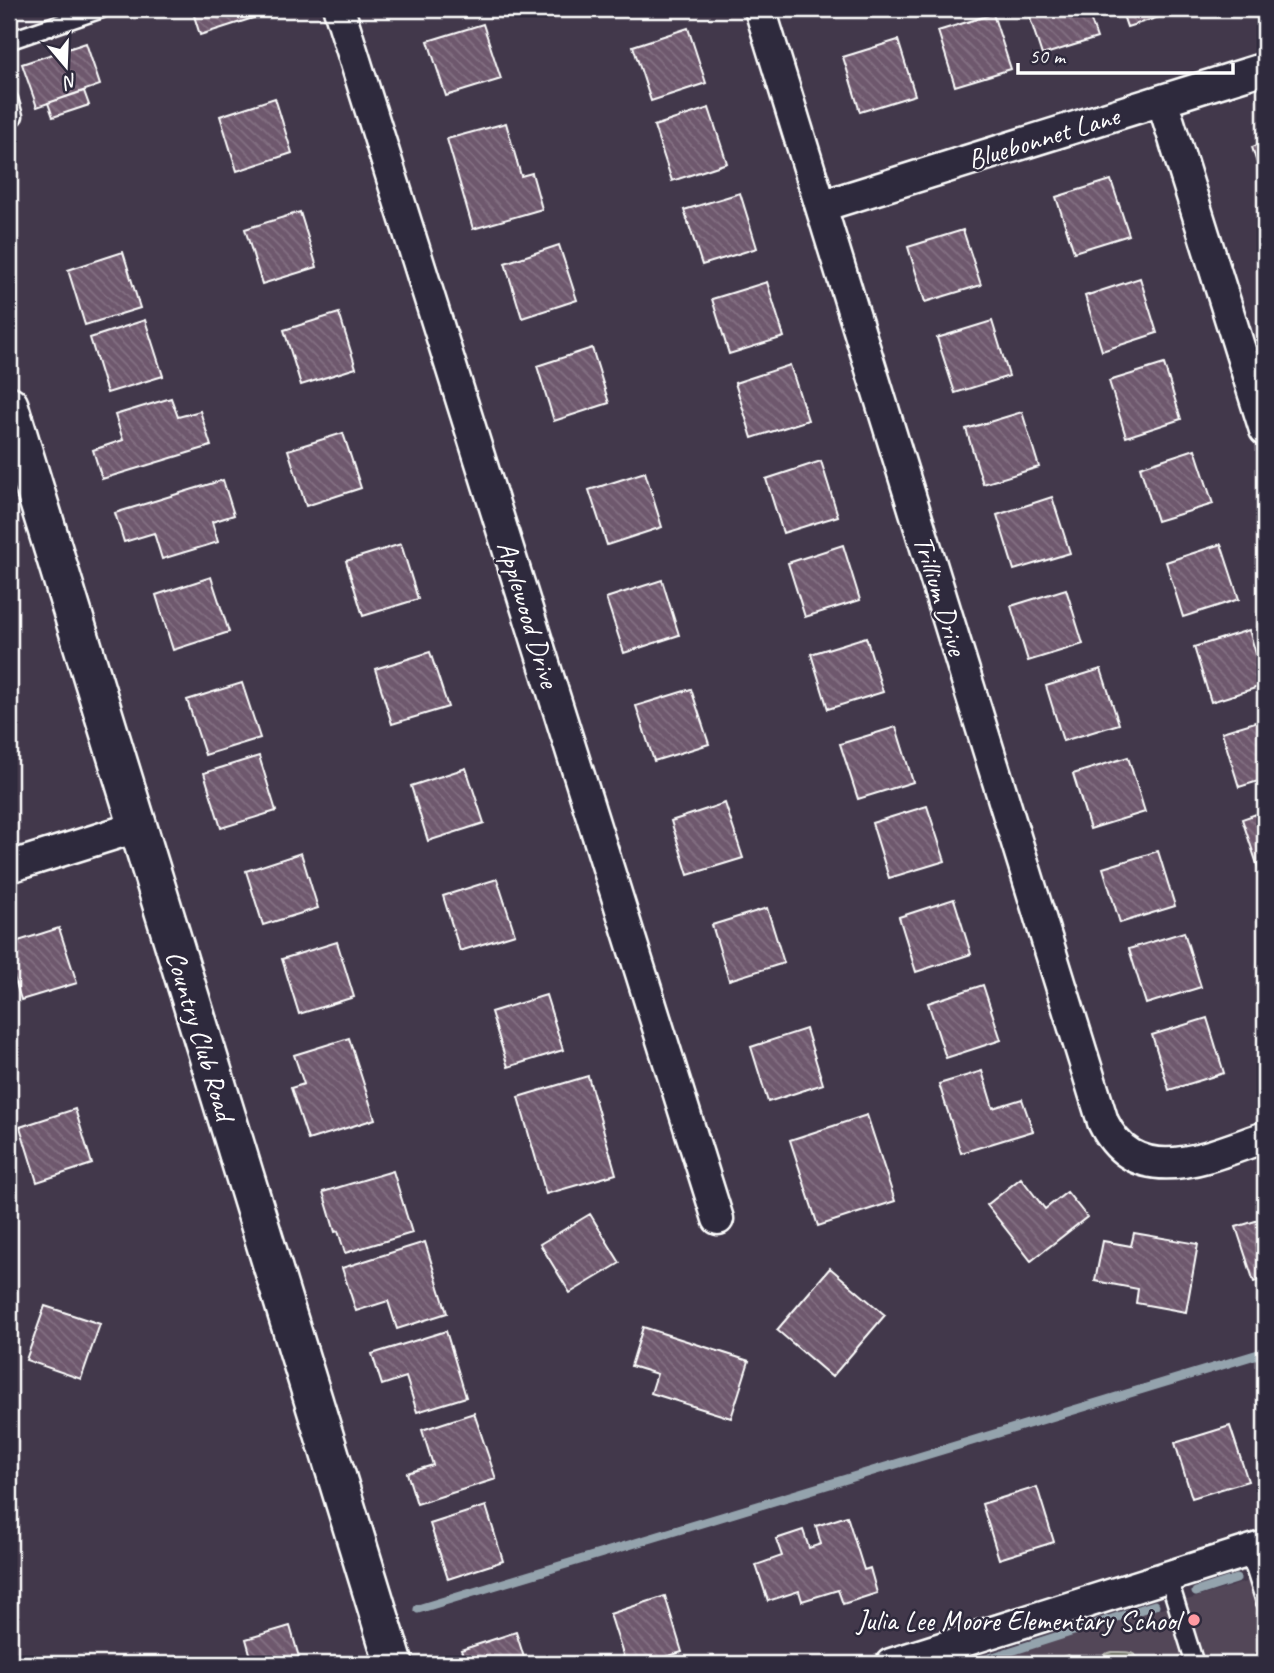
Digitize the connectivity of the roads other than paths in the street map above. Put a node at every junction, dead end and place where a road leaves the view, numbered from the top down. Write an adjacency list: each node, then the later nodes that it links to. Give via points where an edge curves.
1 (102, 9): 4 (lane)
2 (339, 9): 15 (street, Applewood Drive)
3 (760, 9): 9 (street, Trillium Drive)
4 (9, 42)
5 (1265, 68): 7 (street, Bluebonnet Lane)
6 (9, 99): 8 (lane, via 14,116)
7 (1162, 100): 9 (street, Bluebonnet Lane); 11 (street)
8 (9, 118)
9 (821, 206): 14 (street, Trillium Drive, via 1103,1122 1120,1148 1146,1162 1186,1162)
10 (9, 405): 12 (street, Country Club Road)
11 (1265, 430)
12 (137, 827): 13 (street); 19 (street, Country Club Road)
13 (9, 867)
14 (1265, 1137)
15 (718, 1219)
16 (1257, 1549): 17 (street); 18 (lane)
17 (1168, 1577): 20 (street); 21 (lane)
18 (1265, 1602)
19 (394, 1664)
20 (891, 1664)
21 (1195, 1664)

